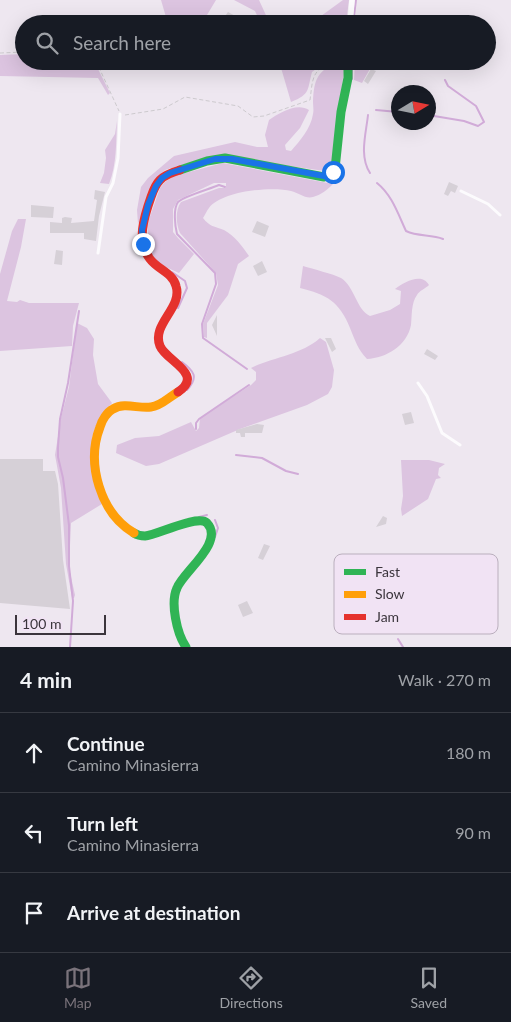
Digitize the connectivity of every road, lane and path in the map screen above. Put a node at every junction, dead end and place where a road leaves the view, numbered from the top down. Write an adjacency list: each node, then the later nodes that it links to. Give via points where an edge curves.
1 (352, 0): 2 (street)
2 (351, 15)
3 (0, 52): 4 (path)
4 (15, 52)
5 (100, 70): 8 (path)
6 (319, 70): 8 (path, via 313,77 310,100 258,118 238,106 186,97 163,109 128,116)
7 (348, 70): 14 (street, via 335,169 331,175 219,158 166,175 156,186 148,205 142,230 146,253 152,264 173,278 178,288 176,303 160,330 159,342 164,352 185,371 187,380 184,388 156,406 118,406 110,411 99,428 94,452 104,501 133,534 140,537 199,521 208,524 211,530 206,549 175,593 179,632)
8 (120, 114): 11 (lane, via 118,158 113,183 106,197)
9 (461, 190): 10 (lane, via 488,204)
10 (500, 215)
11 (98, 254)
12 (418, 383): 13 (lane, via 442,433)
13 (460, 445)
14 (186, 647)

